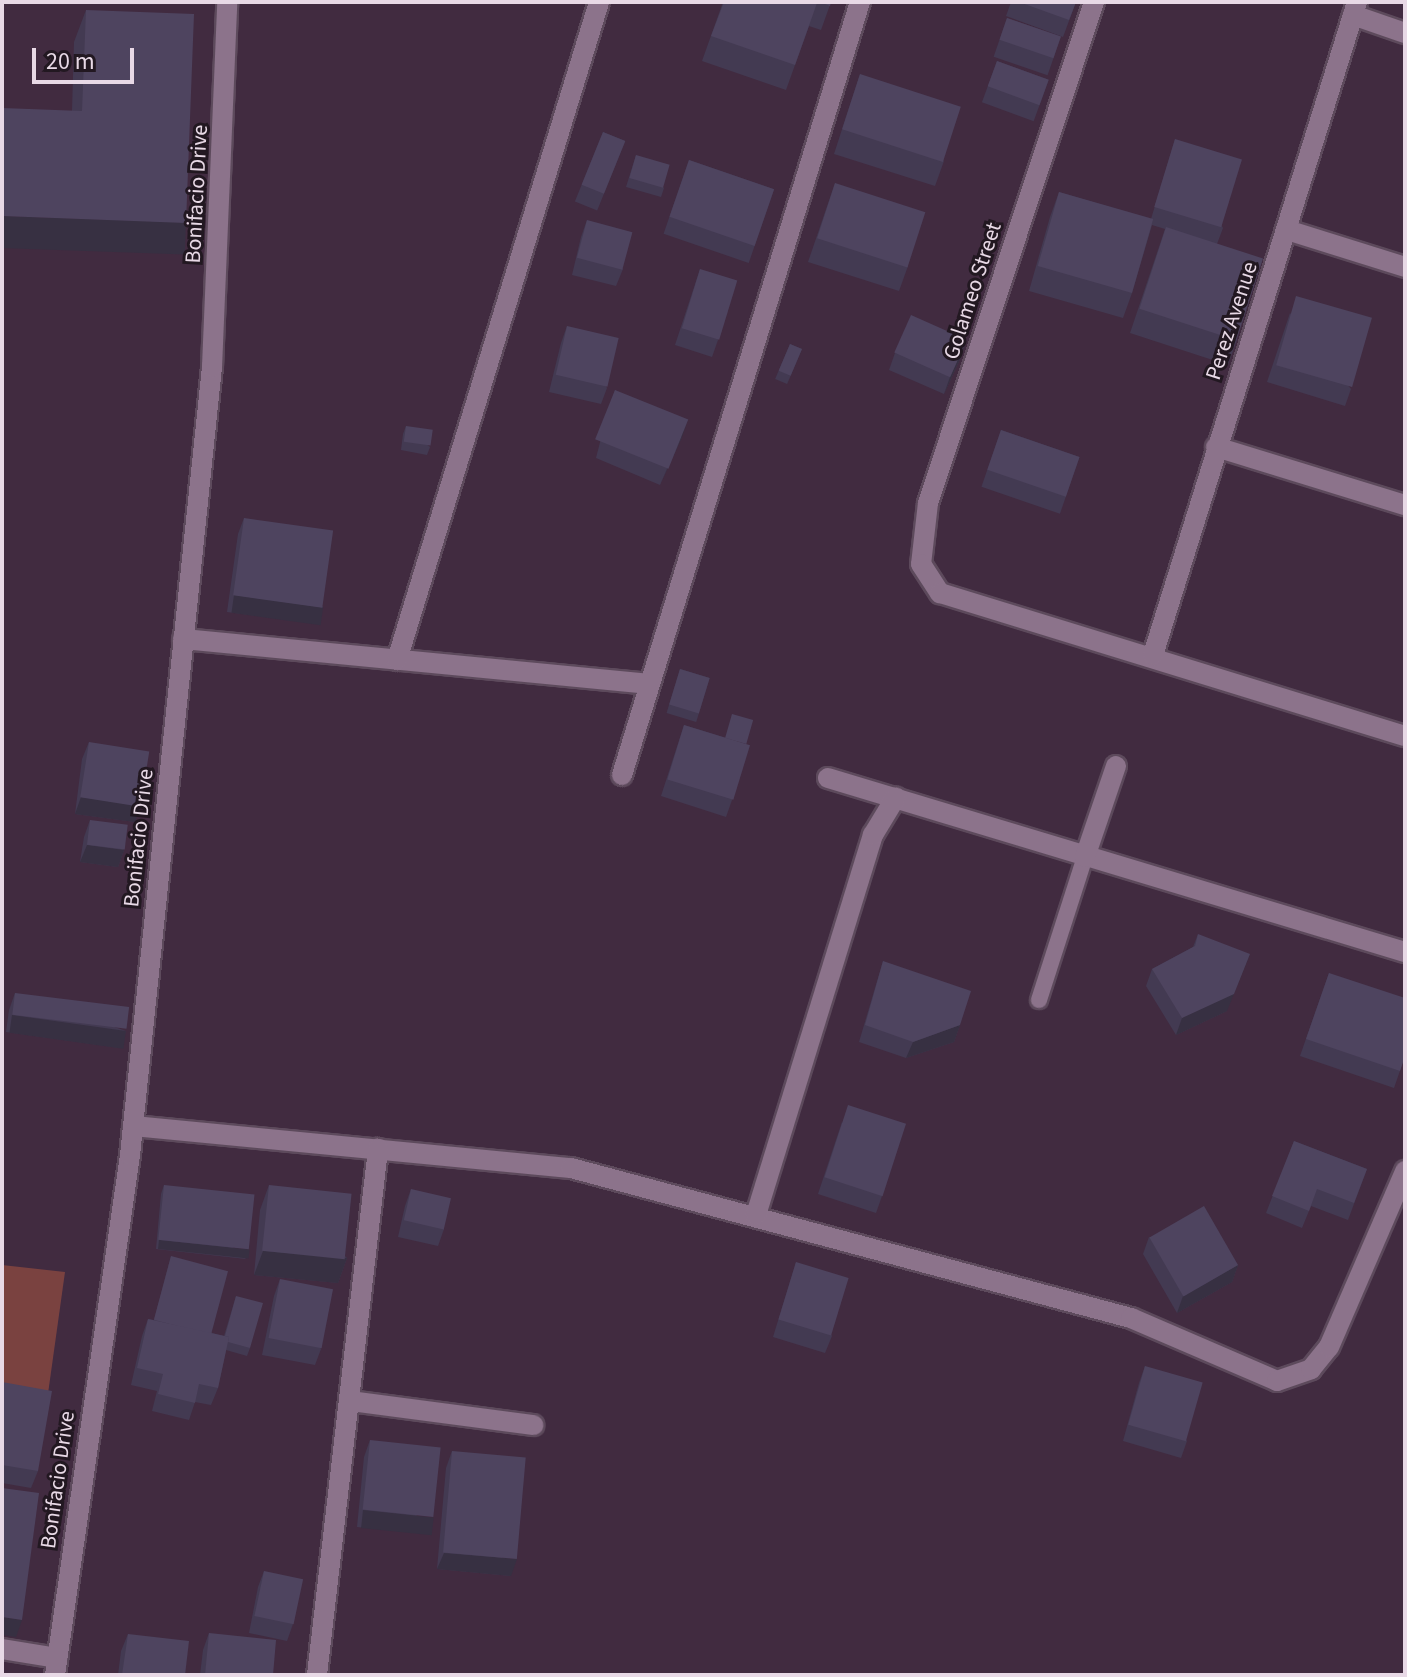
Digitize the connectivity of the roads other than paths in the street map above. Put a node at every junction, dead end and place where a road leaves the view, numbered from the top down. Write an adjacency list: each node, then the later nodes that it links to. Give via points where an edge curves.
1 (227, 2): 11 (street, Bonifacio Drive, via 212,367)
2 (599, 2): 13 (street)
3 (860, 2): 14 (street)
4 (1094, 2): 12 (street, Golameo Street, via 928,503 921,564 940,593)
5 (1355, 9): 6 (street); 7 (street, Perez Avenue)
6 (1405, 33)
7 (1287, 230): 8 (street); 9 (street, Perez Avenue)
8 (1405, 267)
9 (1216, 447): 10 (street); 12 (street, Perez Avenue)
10 (1405, 505)
11 (183, 639): 13 (street); 23 (street, Bonifacio Drive)
12 (1153, 655): 15 (street)
13 (397, 660): 14 (street)
14 (648, 684): 17 (street)
15 (1405, 736)
16 (1116, 766): 20 (street)
17 (622, 775)
18 (828, 778): 19 (street)
19 (896, 797): 20 (street); 26 (street, via 873,835)
20 (1085, 857): 21 (street); 22 (lane)
21 (1405, 952)
22 (1039, 1000)
23 (133, 1126): 24 (street); 30 (street, Bonifacio Drive)
24 (378, 1149): 26 (street, via 571,1168); 27 (street)
25 (1405, 1171): 26 (street, via 1329,1347 1311,1369 1277,1381 1131,1318)
26 (756, 1215)
27 (350, 1401): 28 (street); 31 (street)
28 (533, 1425)
29 (2, 1649): 30 (street)
30 (56, 1666)
31 (317, 1675)

